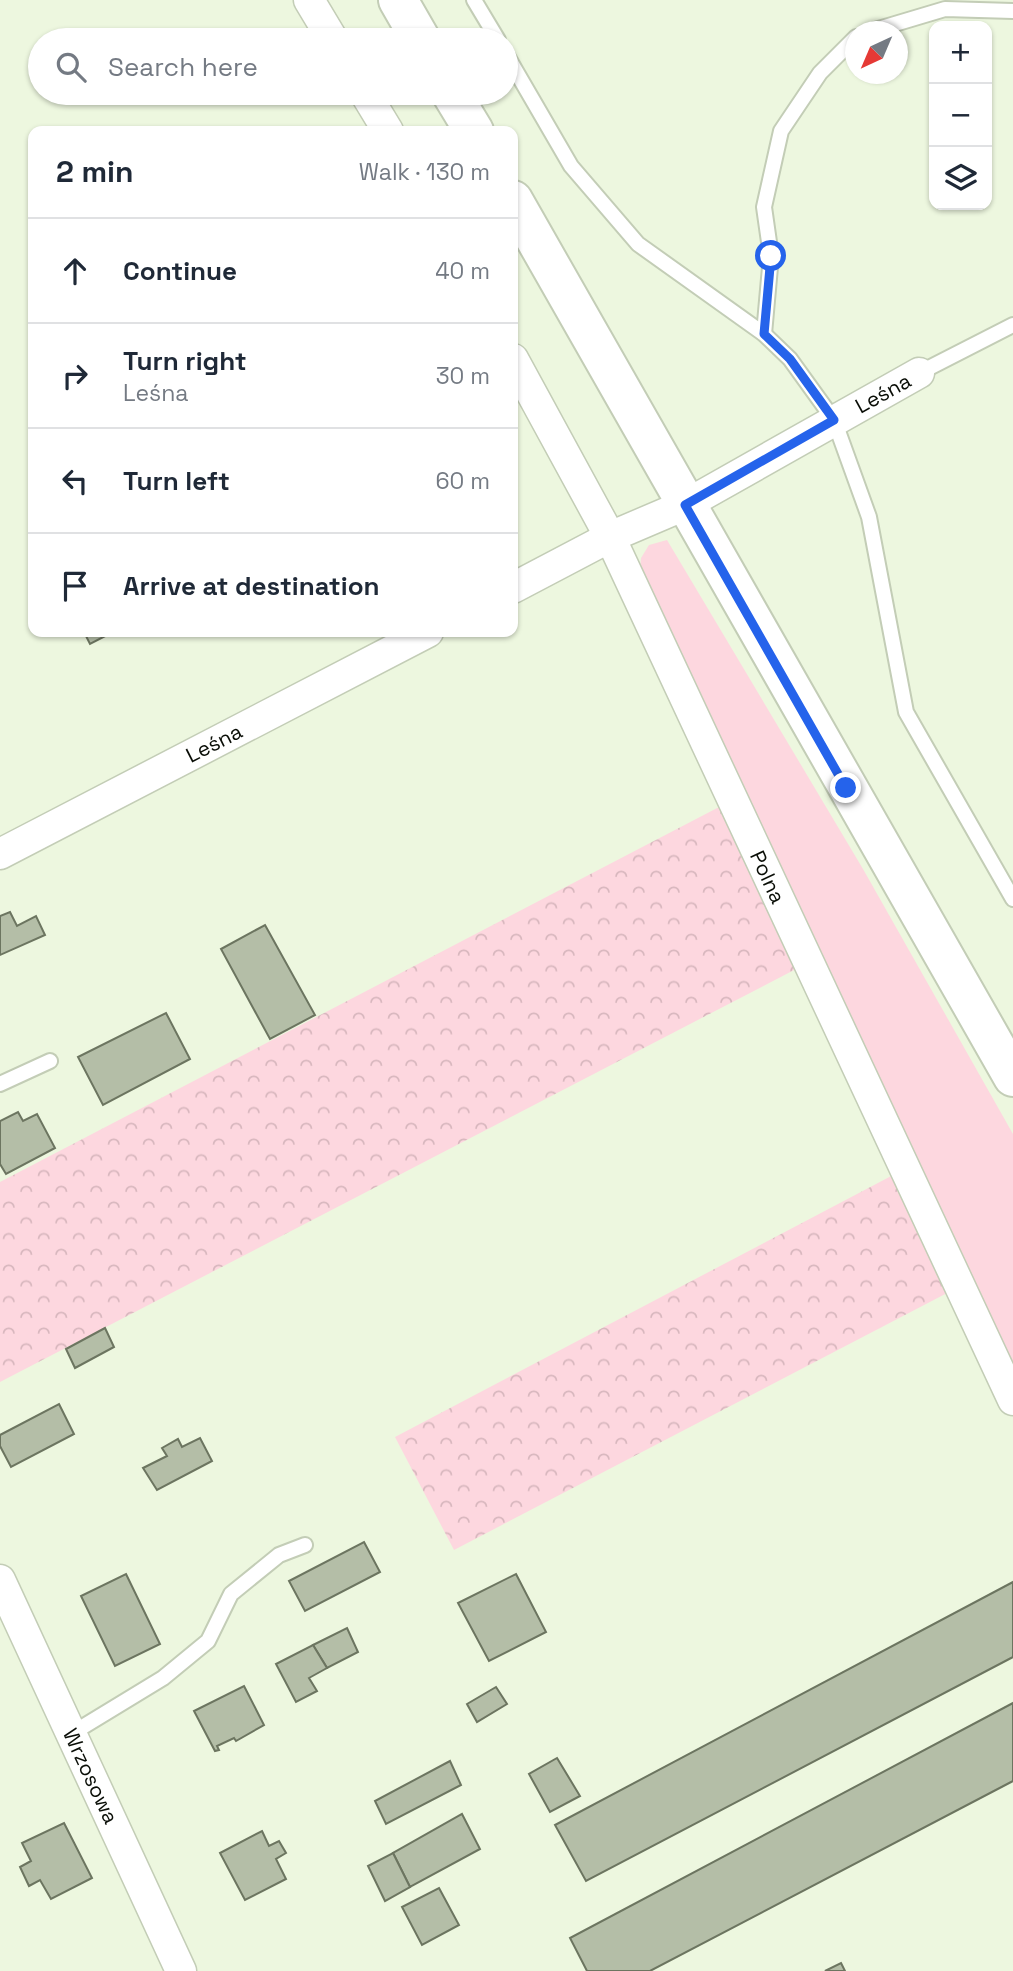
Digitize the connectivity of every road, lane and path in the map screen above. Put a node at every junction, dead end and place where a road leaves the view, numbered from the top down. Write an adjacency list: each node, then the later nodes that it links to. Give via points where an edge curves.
1 (309, 0): 6 (street)
2 (398, 0): 7 (main road)
3 (474, 0): 8 (lane)
4 (1013, 11): 5 (lane, via 945,9)
5 (905, 21)
6 (326, 28)
7 (414, 28)
8 (491, 28)
9 (845, 48): 17 (lane, via 820,73 781,131 764,207 771,256)
10 (518, 75): 17 (lane, via 571,166 638,244)
11 (372, 105): 13 (street)
12 (459, 105): 14 (main road)
13 (385, 126)
14 (471, 126)
15 (518, 209): 21 (main road)
16 (1013, 325): 19 (lane)
17 (764, 334): 20 (lane, via 790,359)
18 (518, 368): 22 (street, Polna)
19 (919, 373): 20 (street, Leśna)
20 (834, 420): 21 (street, Leśna); 26 (lane, via 869,517 906,712)
21 (685, 505): 22 (street, Leśna); 28 (main road)
22 (610, 537): 23 (street, Leśna); 30 (street, Polna)
23 (518, 585)
24 (418, 637): 25 (street, Leśna)
25 (0, 854)
26 (1013, 899)
27 (50, 1061): 29 (lane)
28 (1013, 1077)
29 (0, 1084)
30 (1013, 1400)
31 (305, 1545): 33 (lane, via 279,1555 231,1594 208,1641 163,1678)
32 (0, 1580): 33 (street, Wrzosowa)
33 (71, 1734): 34 (street, Wrzosowa)
34 (181, 1971)

